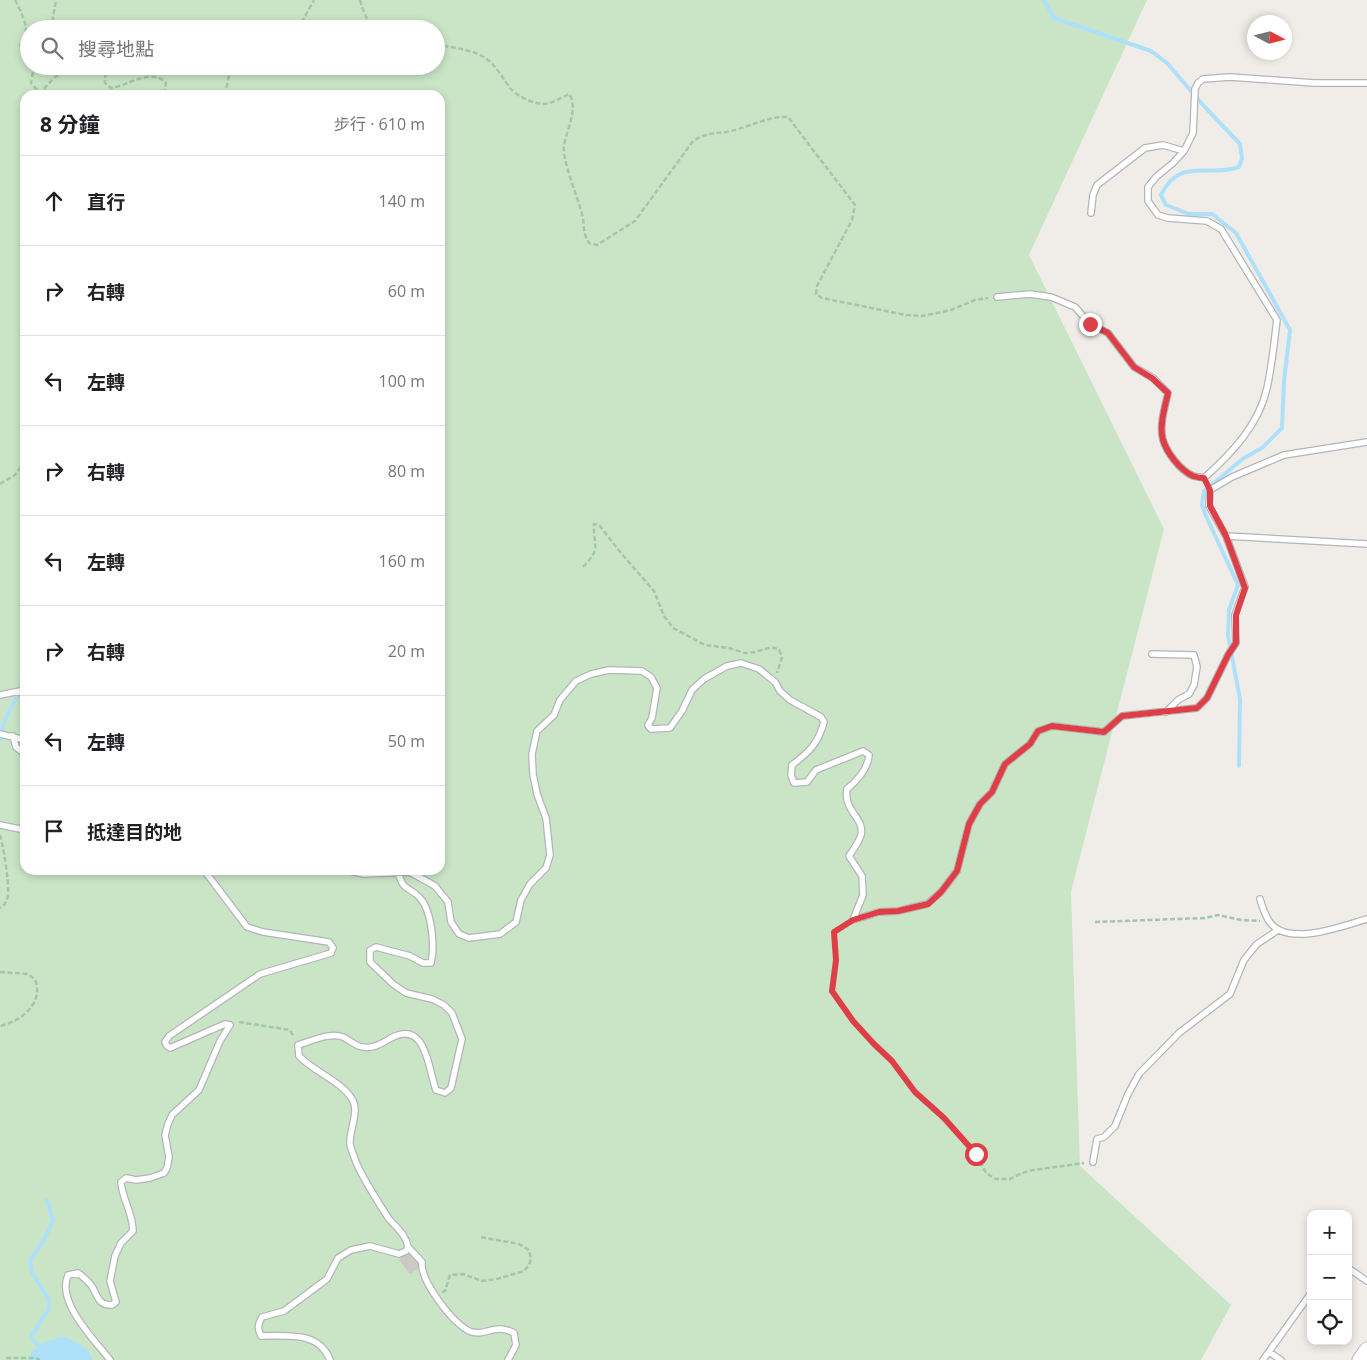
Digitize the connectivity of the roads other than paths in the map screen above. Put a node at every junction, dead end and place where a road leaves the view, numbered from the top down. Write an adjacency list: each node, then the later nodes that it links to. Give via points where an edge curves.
1 (1367, 83): 2 (lane, via 1230,77 1203,79 1195,89 1193,133)
2 (1184, 151): 3 (lane, via 1163,145 1145,148 1096,185); 6 (lane, via 1148,186 1148,201 1158,215 1207,221 1221,229 1277,320 1267,390 1259,412 1226,459)
3 (1091, 213)
4 (997, 297): 6 (lane, via 1030,294 1051,297 1075,307 1090,324 1108,333 1134,367 1168,393 1163,440 1172,458 1183,469)
5 (1367, 442): 7 (lane, via 1284,455)
6 (1204, 478): 7 (lane)
7 (1210, 490): 8 (lane, via 1210,506)
8 (1226, 536): 9 (lane); 13 (lane, via 1245,588 1236,615 1236,643 1207,698 1197,708)
9 (1367, 544)
10 (1152, 654): 13 (lane, via 1194,655 1197,667 1190,694)
11 (20, 691): 12 (lane)
12 (0, 696)
13 (1166, 712): 22 (lane, via 1122,716 1104,732 1052,726 1038,731 1030,744 1005,764 992,792 980,804 969,824 957,871 941,892 928,904 853,920 863,895 862,876 849,856 861,836 862,826 846,797 847,789 868,764 869,755 863,751 816,770 807,782 794,783 792,765 809,752 820,737 824,722 821,717 790,700 759,669 741,663 727,666 692,690 670,728 651,729 648,725 657,688 651,678 642,671 609,670 576,681 560,700 554,715 537,731 532,754 533,774 546,818 550,855 546,868 530,884 516,922 500,934 469,938 459,934 451,922 448,902 435,886)
14 (0, 734): 15 (lane)
15 (13, 736): 16 (lane); 17 (lane)
16 (20, 738)
17 (20, 750)
18 (0, 825): 19 (lane)
19 (20, 829)
20 (208, 875): 33 (lane, via 247,927 330,942 333,948 331,953 260,974 169,1036 166,1042 170,1048 225,1024 230,1025 199,1090 172,1115 165,1135 169,1157 164,1173 136,1180 126,1178 121,1182 133,1230 121,1243 114,1264 110,1281 116,1302 105,1305 78,1273 68,1275 65,1282 73,1313)
21 (399, 875): 27 (lane, via 402,885 420,898 428,909 434,953 432,963 376,947 370,950 370,962 406,993 432,999 452,1013 462,1039 451,1088 445,1093 436,1090 423,1044 408,1033 374,1047 361,1048 341,1036 328,1036 298,1045 299,1056 308,1066 345,1090 354,1101 350,1145 357,1166 388,1218 406,1238)
22 (415, 875)
23 (1260, 899): 25 (lane, via 1269,921)
24 (1367, 919): 25 (lane, via 1309,934 1296,935)
25 (1278, 930): 26 (lane, via 1257,944 1244,960 1230,994 1179,1033 1139,1074 1115,1126 1097,1139)
26 (1093, 1162)
27 (408, 1247): 34 (lane, via 400,1254 370,1246 351,1250 338,1258 327,1279 284,1311 262,1317 258,1324 261,1336 298,1336 313,1340); 35 (lane, via 422,1262 421,1269 433,1294 449,1315 470,1331 506,1328 514,1333 516,1345)
28 (1352, 1271): 29 (lane)
29 (1367, 1281)
30 (1307, 1299): 32 (lane)
31 (1367, 1350): 38 (main road)
32 (1269, 1352): 36 (lane); 37 (lane)
33 (110, 1360)
34 (330, 1360)
35 (508, 1360)
36 (1263, 1360)
37 (1281, 1360)
38 (1360, 1360)

